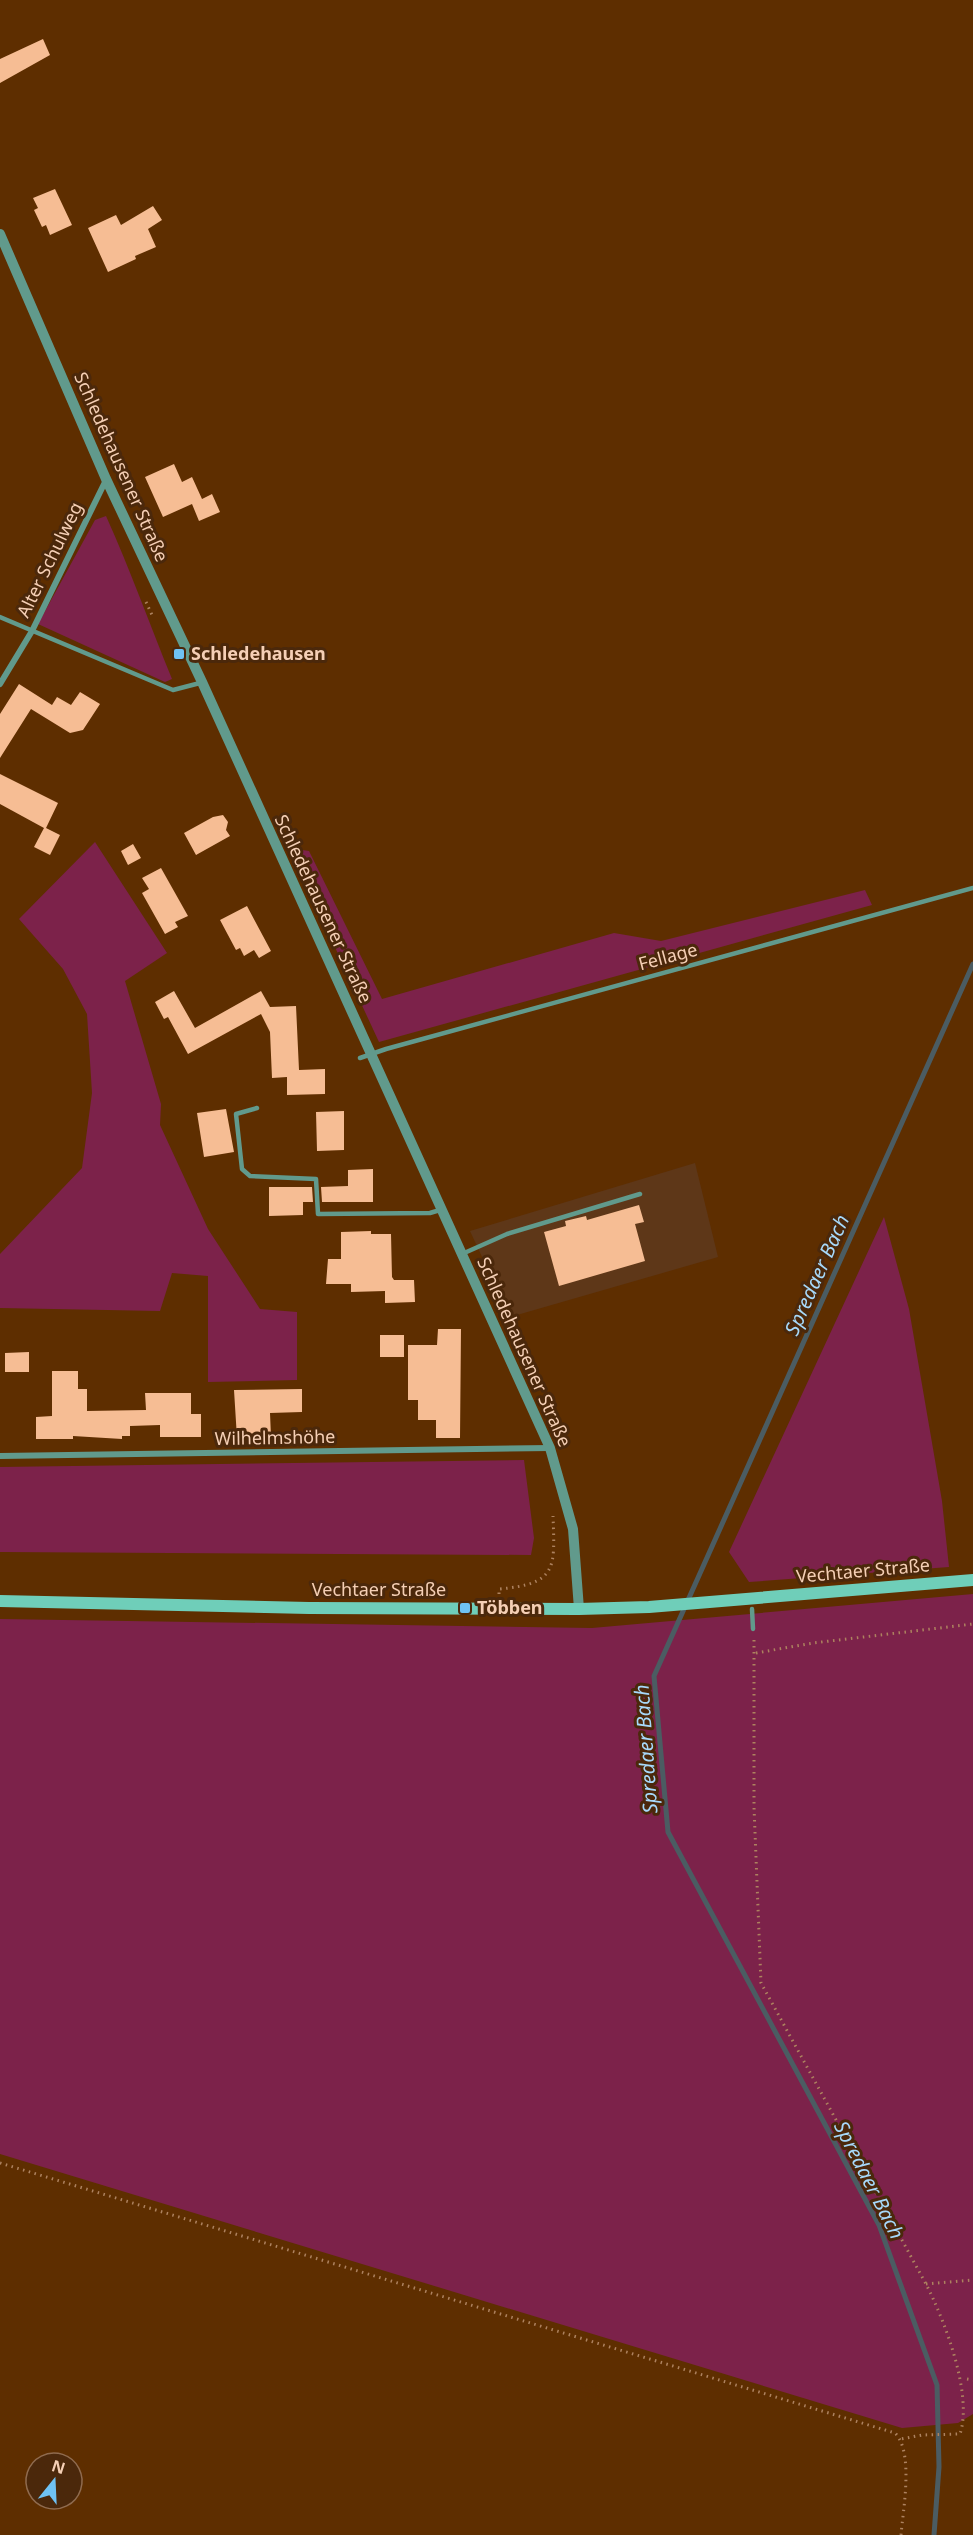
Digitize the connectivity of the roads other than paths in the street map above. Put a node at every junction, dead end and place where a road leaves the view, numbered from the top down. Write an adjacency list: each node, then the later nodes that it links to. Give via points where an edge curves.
1 (0, 234): 2 (street, Schledehausener Straße)
2 (106, 479): 4 (street, Alter Schulweg); 5 (street, Schledehausener Straße)
3 (0, 617): 4 (lane)
4 (32, 631): 5 (lane, via 173,690); 6 (street, Alter Schulweg)
5 (202, 682): 8 (street, Schledehausener Straße)
6 (0, 684)
7 (973, 888): 8 (lane, Fellage)
8 (371, 1054): 9 (lane, Fellage); 12 (street, Schledehausener Straße)
9 (360, 1058)
10 (257, 1108): 12 (lane, via 236,1114 242,1169 250,1176 316,1179 318,1214 430,1213)
11 (640, 1194): 13 (lane, via 507,1234)
12 (443, 1209): 13 (street, Schledehausener Straße)
13 (462, 1254): 14 (street, Schledehausener Straße)
14 (550, 1448): 15 (street, Wilhelmshöhe); 18 (street, Schledehausener Straße, via 573,1529)
15 (0, 1456)
16 (973, 1580): 18 (main road, Vechtaer Straße, via 649,1607)
17 (0, 1601): 18 (main road, Vechtaer Straße, via 309,1608)
18 (579, 1608)
19 (752, 1609): 20 (lane)
20 (753, 1629)

